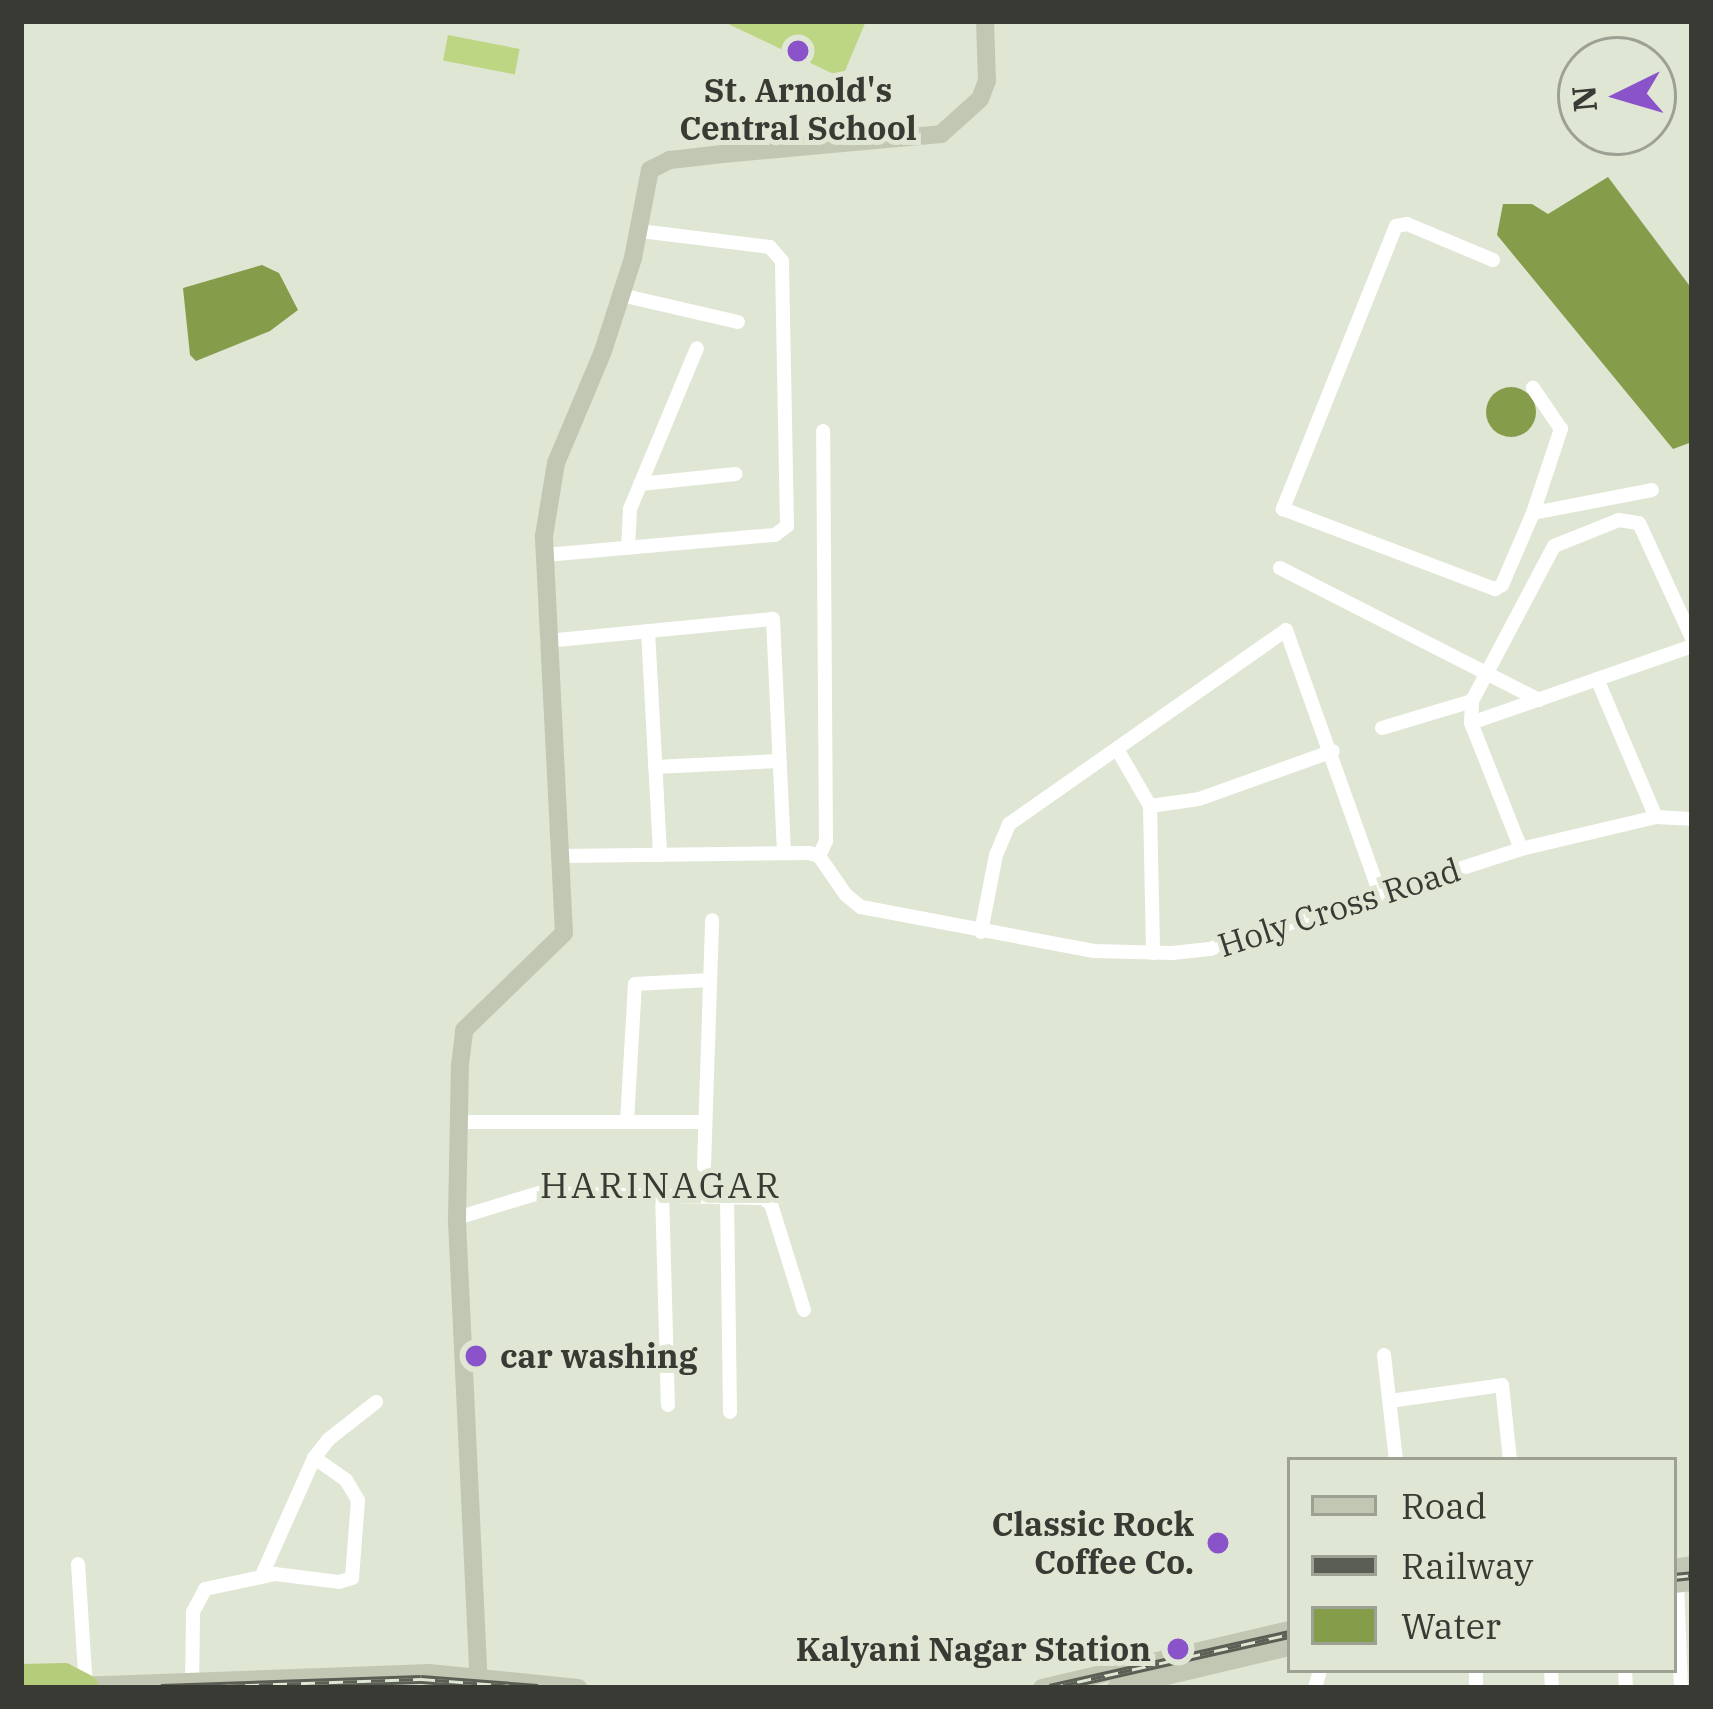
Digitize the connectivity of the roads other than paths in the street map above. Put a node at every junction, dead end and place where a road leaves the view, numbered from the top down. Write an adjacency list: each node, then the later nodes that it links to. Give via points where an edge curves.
1 (986, 21): 2 (street, via 987,81 953,127 928,138 656,165 646,179)
2 (639, 231): 4 (street); 13 (street, via 770,247 782,261 788,516 775,535)
3 (1493, 260): 12 (street, via 1396,226 1283,509 1485,590 1502,585)
4 (621, 295): 5 (street); 14 (street, via 556,463)
5 (738, 322)
6 (697, 348): 10 (street)
7 (1533, 388): 12 (street, via 1561,429)
8 (823, 431): 36 (street, via 826,841)
9 (735, 474): 10 (street)
10 (640, 484): 13 (street)
11 (1652, 490): 12 (street)
12 (1534, 512)
13 (628, 548): 14 (street)
14 (545, 555): 17 (street)
15 (1280, 568): 19 (street)
16 (648, 631): 17 (street); 27 (street, via 773,619); 28 (street)
17 (548, 641): 35 (street)
18 (1692, 642): 19 (street, via 1645,532 1619,520 1554,546); 20 (street)
19 (1487, 670): 21 (street); 22 (street)
20 (1597, 679): 21 (street); 30 (street)
21 (1539, 700): 23 (street)
22 (1472, 701): 23 (street); 24 (street)
23 (1472, 724): 32 (street)
24 (1382, 728)
25 (1117, 749): 26 (street, via 1286,630); 29 (street); 39 (street, via 1009,824)
26 (1333, 751): 29 (street, via 1199,799); 37 (street)
27 (779, 761): 28 (street); 33 (street)
28 (655, 767): 34 (street)
29 (1150, 806): 40 (street)
30 (1656, 818): 31 (street, Holy Cross Road); 32 (street, Holy Cross Road)
31 (1692, 819)
32 (1521, 849): 37 (street, Holy Cross Road)
33 (784, 853): 34 (street); 36 (street)
34 (660, 855): 35 (street)
35 (559, 856): 42 (street, via 564,932 464,1030)
36 (819, 856): 39 (street, Holy Cross Road, via 861,908)
37 (1379, 891): 40 (street, Holy Cross Road, via 1210,949)
38 (712, 920): 41 (street)
39 (981, 932): 40 (street, Holy Cross Road)
40 (1153, 952)
41 (709, 980): 43 (street, via 635,984); 44 (street)
42 (458, 1122): 43 (street); 48 (street)
43 (627, 1122): 44 (street)
44 (704, 1122): 45 (street)
45 (704, 1166)
46 (662, 1192): 47 (street); 48 (street, via 539,1193); 53 (street)
47 (727, 1197): 49 (street, via 768,1199); 54 (street)
48 (457, 1218): 65 (street)
49 (804, 1310)
50 (1384, 1355): 51 (street)
51 (1390, 1401): 55 (street); 56 (street, via 1502,1384)
52 (376, 1402): 57 (street)
53 (668, 1405)
54 (730, 1412)
55 (1396, 1457)
56 (1510, 1457)
57 (314, 1458): 60 (street); 60 (street, via 346,1480 358,1500 352,1578)
58 (78, 1564): 68 (street)
59 (1692, 1565): 61 (street)
60 (262, 1575): 67 (street, via 218,1582 197,1597)
61 (1679, 1579): 72 (street)
62 (1287, 1631): 66 (street)
63 (1287, 1648): 66 (street)
64 (21, 1676): 68 (highway, via 64,1675)
65 (479, 1683): 67 (street); 70 (street)
66 (1123, 1683): 71 (street)
67 (192, 1684): 68 (street)
68 (86, 1687): 69 (street)
69 (21, 1688)
70 (578, 1688)
71 (1042, 1688)
72 (1681, 1688)

